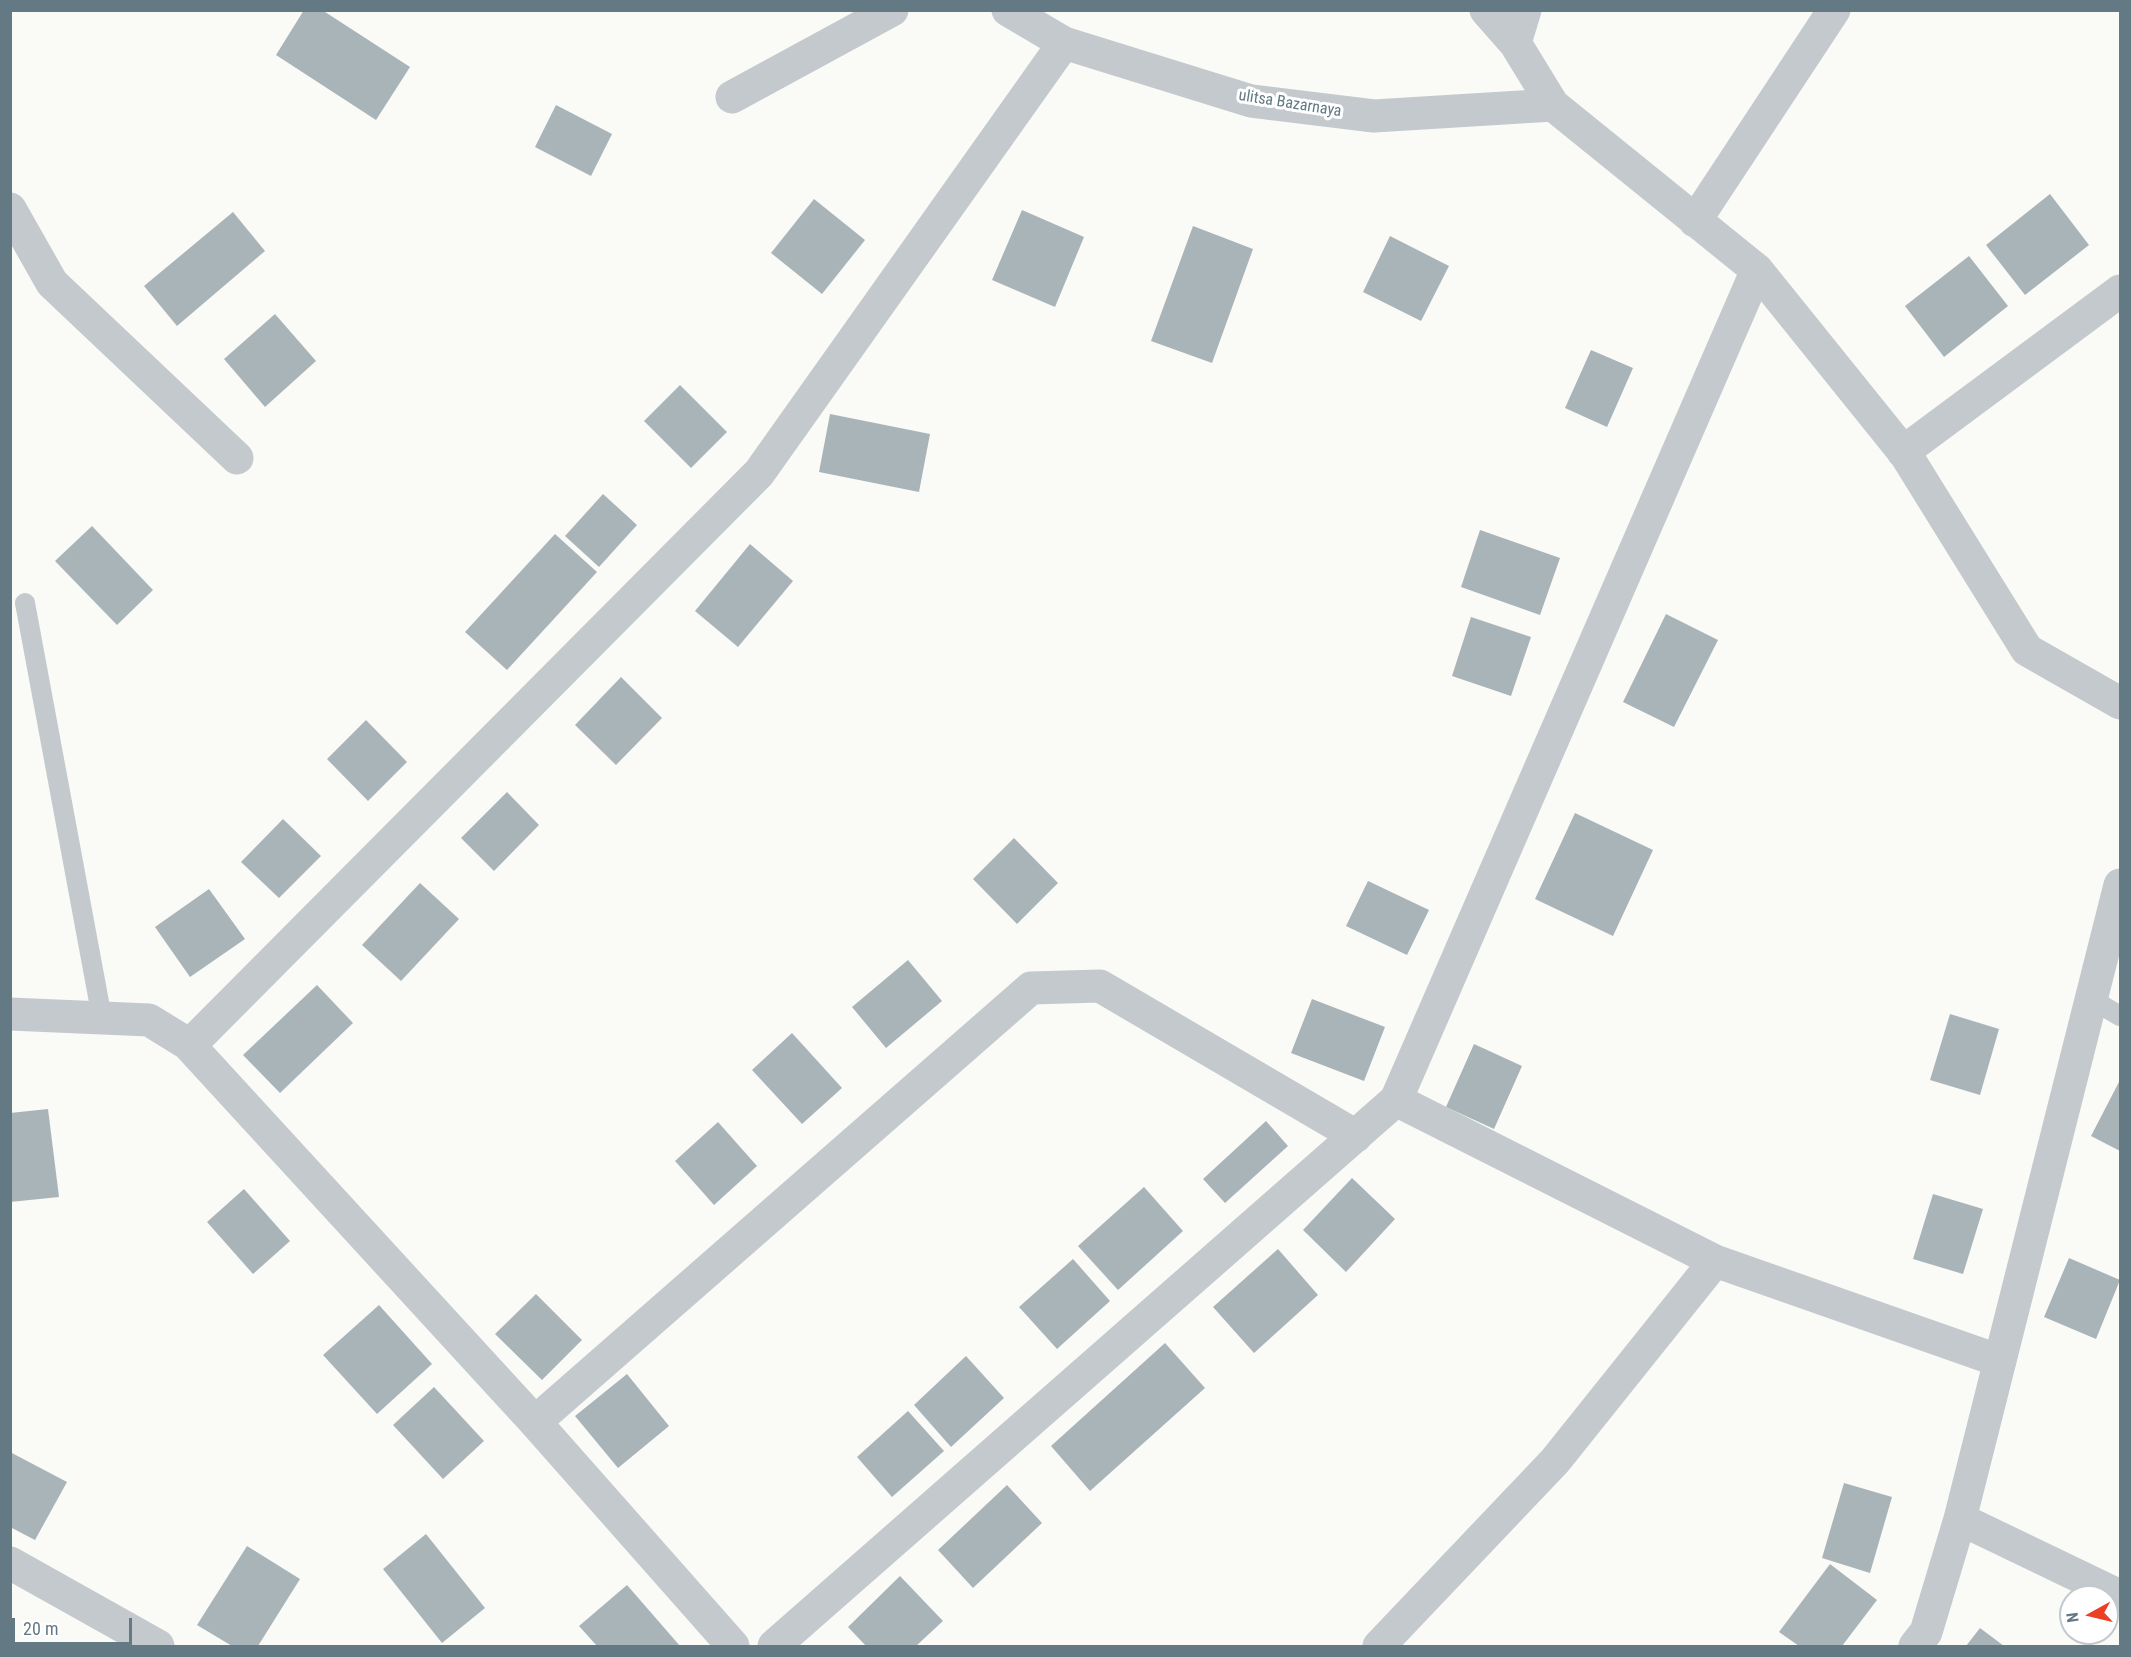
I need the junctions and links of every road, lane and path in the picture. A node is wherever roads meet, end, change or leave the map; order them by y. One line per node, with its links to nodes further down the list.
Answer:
1 (892, 10): 8 (street)
2 (1008, 10): 6 (street, ulitsa Bazarnaya)
3 (1486, 10): 7 (street)
4 (1525, 10): 7 (street)
5 (1834, 10): 11 (street)
6 (1064, 43): 9 (street, ulitsa Bazarnaya); 23 (street)
7 (1515, 43): 9 (street)
8 (732, 97)
9 (1553, 105): 11 (street)
10 (10, 209): 15 (street)
11 (1695, 221): 12 (street)
12 (1757, 270): 14 (street); 24 (street)
13 (2121, 291): 14 (street)
14 (1903, 452): 17 (street)
15 (237, 458)
16 (25, 603): 22 (lane)
17 (2121, 703)
18 (2121, 885): 19 (street)
19 (2091, 999): 21 (lane); 27 (street)
20 (10, 1014): 22 (street)
21 (2121, 1016)
22 (102, 1018): 23 (street)
23 (190, 1045): 28 (street)
24 (1396, 1100): 25 (street); 26 (street)
25 (1356, 1136): 28 (street); 34 (street)
26 (1715, 1262): 27 (street); 35 (street)
27 (2000, 1361): 29 (street)
28 (535, 1422): 33 (street)
29 (1960, 1519): 31 (street); 36 (street)
30 (10, 1563): 32 (street)
31 (2121, 1596)
32 (158, 1647)
33 (733, 1647)
34 (774, 1647)
35 (1379, 1647)
36 (1915, 1647)

